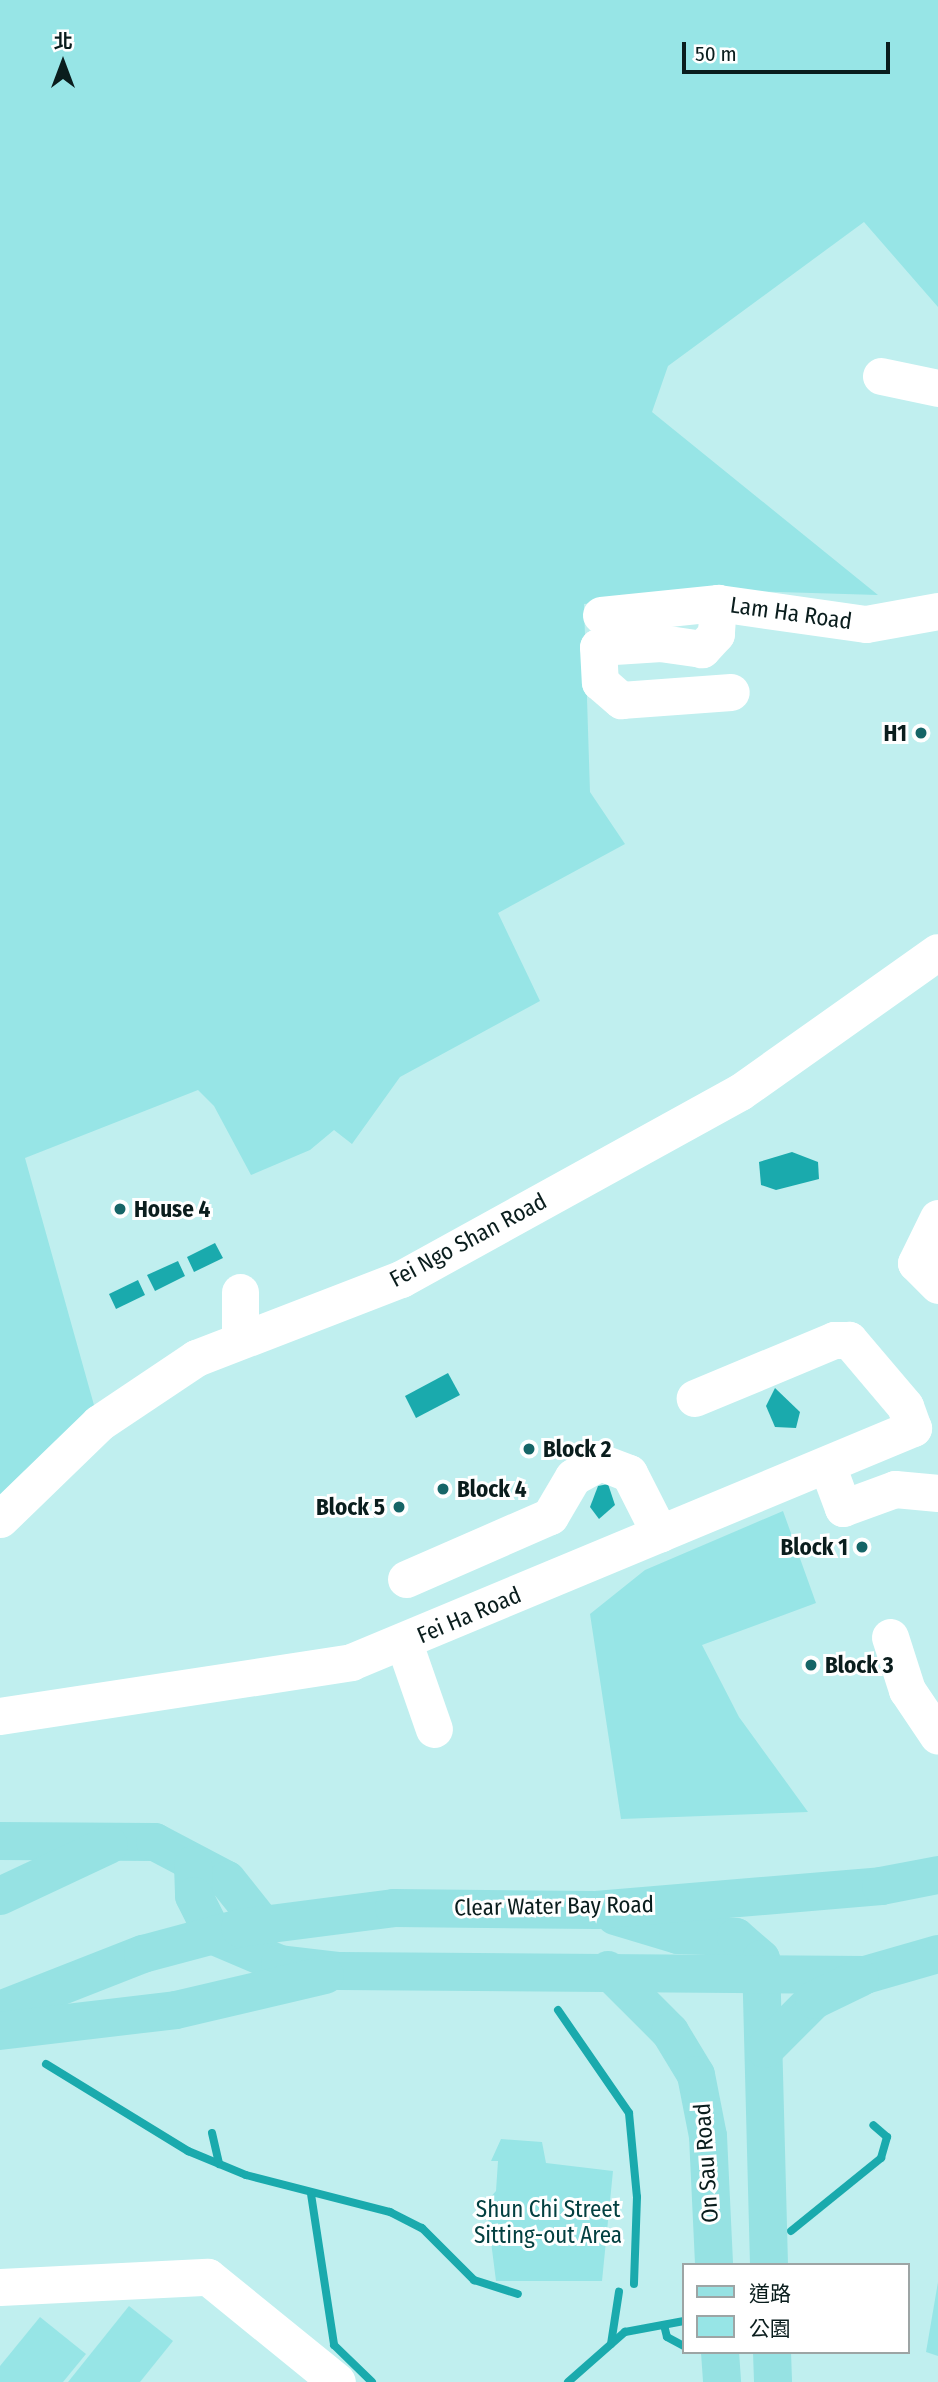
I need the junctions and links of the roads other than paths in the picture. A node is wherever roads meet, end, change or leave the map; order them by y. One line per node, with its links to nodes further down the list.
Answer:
1 (881, 376): 2 (street)
2 (938, 388)
3 (718, 603): 4 (street, Lam Ha Road); 5 (street, Lam Ha Road); 6 (street)
4 (937, 614)
5 (601, 615)
6 (731, 692)
7 (938, 952): 11 (street, Fei Ngo Shan Road)
8 (938, 1218): 9 (street)
9 (938, 1285)
10 (240, 1293): 11 (street)
11 (240, 1338): 15 (street, Fei Ngo Shan Road)
12 (695, 1398): 13 (street, Fei Ha Road)
13 (827, 1465): 14 (street); 16 (street, Fei Ha Road)
14 (938, 1493)
15 (0, 1519)
16 (660, 1534): 17 (street); 19 (street, Fei Ha Road)
17 (406, 1579)
18 (890, 1636): 22 (street)
19 (404, 1643): 20 (street, Fei Ha Road); 21 (street)
20 (0, 1716)
21 (434, 1729)
22 (938, 1736)
23 (128, 1839): 24 (main road); 25 (main road); 27 (main road)
24 (0, 1841)
25 (193, 1865): 29 (main road); 30 (main road)
26 (938, 1875): 28 (main road, Clear Water Bay Road)
27 (0, 1896)
28 (596, 1910): 29 (main road, Clear Water Bay Road); 34 (main road)
29 (263, 1925): 30 (main road, Clear Water Bay Road)
30 (214, 1936): 33 (main road); 36 (main road, Clear Water Bay Road)
31 (938, 1954): 35 (main road)
32 (608, 1969): 33 (main road); 34 (main road); 39 (main road, On Sau Road)
33 (340, 1971): 37 (main road)
34 (763, 1974): 35 (main road); 38 (main road)
35 (865, 1975): 38 (main road)
36 (0, 2010)
37 (0, 2031)
38 (765, 2049): 40 (main road)
39 (714, 2263)
40 (769, 2263)
41 (0, 2287): 44 (street)
42 (720, 2354): 45 (main road)
43 (772, 2354): 46 (main road)
44 (337, 2382)
45 (722, 2382)
46 (773, 2382)

